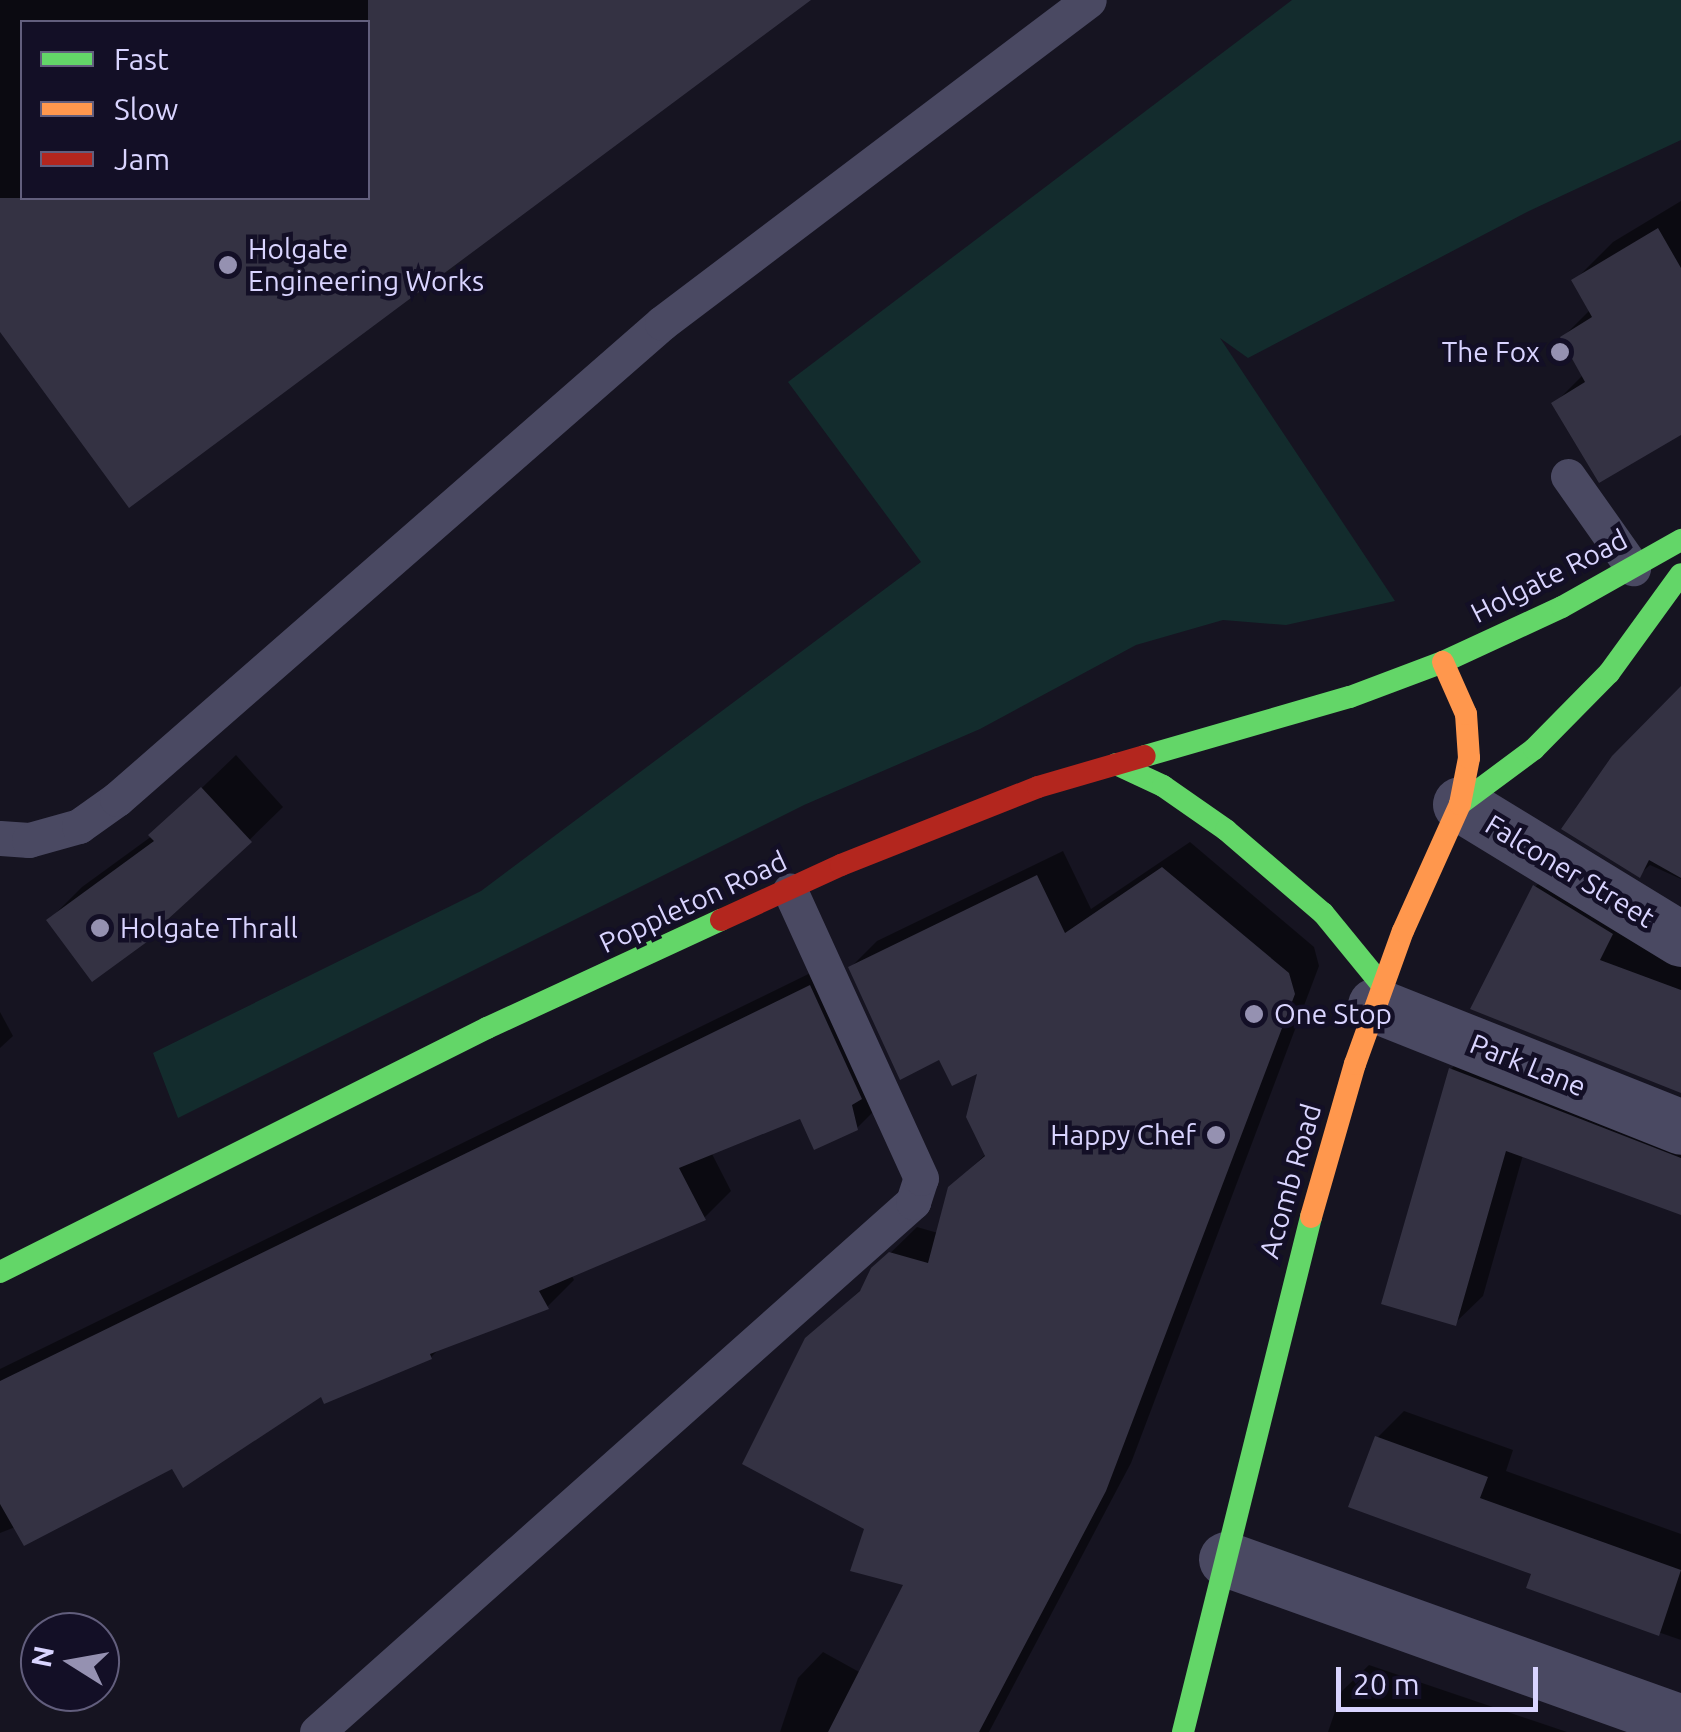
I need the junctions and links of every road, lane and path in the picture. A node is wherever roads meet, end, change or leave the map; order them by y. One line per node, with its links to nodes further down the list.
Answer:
1 (1089, 0): 9 (lane)
2 (1568, 476): 4 (lane)
3 (1681, 540): 4 (main road, Holgate Road)
4 (1633, 568): 6 (main road, Holgate Road)
5 (1681, 574): 8 (main road)
6 (1443, 662): 7 (main road, Poppleton Road); 8 (main road, Acomb Road)
7 (1116, 764): 10 (main road, Poppleton Road); 12 (main road)
8 (1460, 804): 11 (street, Falconer Street); 12 (main road, Acomb Road)
9 (0, 838)
10 (790, 890): 14 (main road, Poppleton Road); 17 (lane)
11 (1681, 939)
12 (1378, 995): 13 (street, Park Lane); 15 (main road, Acomb Road)
13 (1681, 1127)
14 (0, 1272)
15 (1226, 1558): 16 (street); 18 (main road, Acomb Road)
16 (1677, 1720)
17 (317, 1732)
18 (1183, 1732)

